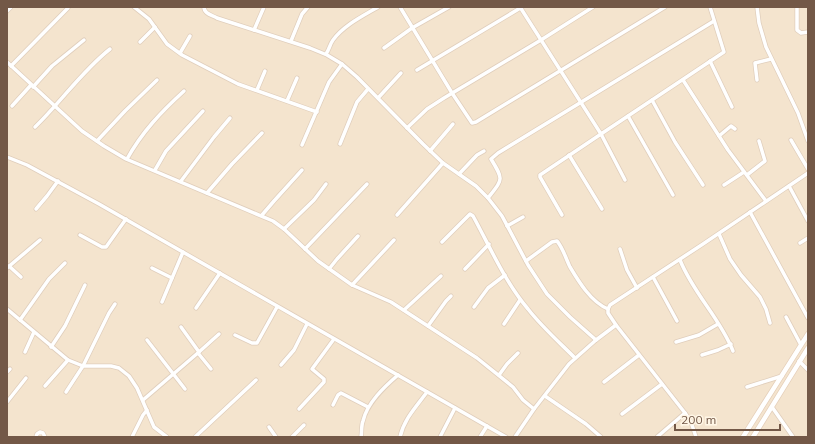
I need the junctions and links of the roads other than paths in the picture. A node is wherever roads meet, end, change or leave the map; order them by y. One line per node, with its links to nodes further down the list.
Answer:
1 (134, 7): 16 (street)
2 (204, 7): 18 (street)
3 (264, 7): 18 (street)
4 (308, 7): 23 (street)
5 (378, 7): 28 (street)
6 (400, 7): 17 (street)
7 (449, 7): 17 (street)
8 (521, 7): 22 (street); 30 (street)
9 (593, 7): 22 (street)
10 (665, 7): 37 (street)
11 (710, 7): 15 (street)
12 (757, 7): 29 (street)
13 (797, 7): 19 (street)
14 (68, 8): 34 (street)
15 (714, 21): 32 (street); 51 (street)
16 (155, 27): 24 (street); 27 (street)
17 (412, 28): 25 (street); 30 (street)
18 (254, 30): 23 (street)
19 (808, 32)
20 (190, 36): 27 (street)
21 (84, 40): 43 (street)
22 (541, 40): 37 (street); 47 (street)
23 (291, 41): 28 (street)
24 (140, 42)
25 (384, 48)
26 (110, 49): 53 (street)
27 (180, 53): 45 (street)
28 (326, 54): 33 (street)
29 (771, 59): 42 (street); 68 (street)
30 (433, 61): 35 (street); 47 (street)
31 (7, 62): 34 (street)
32 (710, 62): 41 (street); 54 (street)
33 (342, 64): 44 (street); 56 (street)
34 (11, 66): 43 (street)
35 (417, 70)
36 (265, 71): 45 (street)
37 (560, 71): 47 (street); 51 (street)
38 (401, 73): 48 (street)
39 (297, 78): 50 (street)
40 (157, 80): 69 (street)
41 (683, 80): 49 (street); 65 (street)
42 (757, 80)
43 (32, 86): 52 (street); 53 (street)
44 (368, 89): 48 (street); 70 (street)
45 (257, 90): 50 (street)
46 (184, 91): 76 (street)
47 (452, 93): 61 (street)
48 (378, 98): 61 (street)
49 (652, 100): 57 (street); 89 (street)
50 (287, 101): 56 (street)
51 (580, 102): 64 (street); 94 (street)
52 (12, 106)
53 (55, 107): 60 (street); 69 (street)
54 (732, 107)
55 (203, 111): 79 (street)
56 (317, 112): 71 (street)
57 (628, 116): 64 (street); 93 (street)
58 (230, 118): 86 (street)
59 (453, 124): 73 (street)
60 (35, 127)
61 (407, 128): 73 (street)
62 (735, 129): 65 (street)
63 (262, 133): 92 (street)
64 (601, 134): 74 (street); 84 (street)
65 (719, 136): 83 (street)
66 (791, 140): 78 (street)
67 (759, 141): 83 (street)
68 (808, 141)
69 (98, 142): 76 (street)
70 (340, 144)
71 (302, 145)
72 (484, 150): 82 (street)
73 (430, 151): 77 (street)
74 (569, 155): 96 (street); 101 (street)
75 (7, 157): 85 (street)
76 (127, 159): 79 (street)
77 (443, 163): 82 (street); 100 (street)
78 (808, 169)
79 (155, 170): 86 (street)
80 (302, 170): 99 (street)
81 (808, 173): 91 (street)
82 (459, 174): 94 (street)
83 (746, 174): 90 (street); 95 (street)
84 (625, 180)
85 (58, 181): 97 (street); 103 (street)
86 (181, 181): 92 (street)
87 (326, 184): 106 (street)
88 (367, 184): 117 (street)
89 (703, 185)
90 (724, 185)
91 (789, 186): 95 (street); 104 (street)
92 (207, 193): 99 (street)
93 (673, 195)
94 (488, 198): 105 (street)
95 (766, 201): 98 (street)
96 (602, 208)
97 (36, 209)
98 (750, 212): 107 (street); 146 (street)
99 (262, 215): 106 (street)
100 (397, 215)
101 (562, 215)
102 (523, 217): 105 (street)
103 (126, 219): 108 (street); 118 (street)
104 (808, 221)
105 (507, 226): 120 (street)
106 (284, 229): 117 (street)
107 (719, 234): 119 (street); 149 (street)
108 (80, 235)
109 (358, 236): 124 (street)
110 (808, 238): 114 (street)
111 (40, 240): 122 (street)
112 (394, 240): 133 (street)
113 (442, 242): 115 (street)
114 (800, 243)
115 (489, 244): 125 (street); 127 (street)
116 (620, 248): 134 (street)
117 (305, 249): 124 (street)
118 (183, 252): 126 (street); 131 (street)
119 (680, 260): 130 (street); 152 (street)
120 (526, 262): 142 (street); 162 (street)
121 (65, 263): 147 (street)
122 (8, 267): 129 (street)
123 (152, 268): 131 (street)
124 (329, 269): 133 (street)
125 (465, 269)
126 (220, 273): 139 (street); 141 (street)
127 (505, 275): 136 (street); 140 (street)
128 (441, 276): 144 (street)
129 (21, 277)
130 (653, 277): 134 (street); 148 (street)
131 (172, 278): 137 (street)
132 (85, 285): 166 (street)
133 (352, 285): 144 (street)
134 (637, 288): 142 (street)
135 (451, 296): 154 (street)
136 (520, 300): 151 (street); 174 (street)
137 (162, 302)
138 (115, 304): 178 (street)
139 (277, 307): 150 (street); 159 (street)
140 (474, 307)
141 (196, 308)
142 (608, 308): 153 (street)
143 (7, 309): 147 (street)
144 (404, 310): 154 (street)
145 (786, 317): 165 (street)
146 (808, 318)
147 (20, 320): 156 (street)
148 (677, 321)
149 (770, 323)
150 (307, 324): 160 (street); 177 (street)
151 (504, 324)
152 (718, 324): 163 (street); 164 (street)
153 (616, 325): 162 (street); 172 (street)
154 (428, 326): 183 (street)
155 (181, 327): 170 (street)
156 (34, 332): 166 (street); 169 (street)
157 (219, 334): 170 (street)
158 (808, 334): 165 (main road)
159 (235, 335)
160 (334, 339): 182 (street); 201 (street)
161 (147, 340): 181 (street)
162 (596, 340): 174 (street)
163 (676, 342)
164 (731, 344): 168 (street); 173 (street)
165 (801, 345): 184 (main road)
166 (51, 347): 175 (street)
167 (808, 348): 176 (main road)
168 (733, 351)
169 (25, 352)
170 (198, 352): 179 (street); 181 (street)
171 (518, 353): 183 (street)
172 (639, 355): 187 (street); 188 (street)
173 (702, 355)
174 (575, 358): 194 (street)
175 (68, 360): 178 (street); 189 (street)
176 (799, 361): 180 (street); 199 (main road)
177 (281, 365)
178 (83, 366): 192 (street); 195 (street)
179 (211, 369)
180 (808, 370)
181 (172, 374): 191 (street); 195 (street)
182 (398, 375): 193 (street); 198 (street)
183 (499, 375): 202 (street)
184 (782, 375): 190 (street); 226 (main road)
185 (26, 378): 196 (street)
186 (256, 380): 214 (street)
187 (604, 382)
188 (662, 384): 204 (street); 205 (street)
189 (44, 386)
190 (747, 387)
191 (185, 389)
192 (66, 392)
193 (427, 392): 200 (street); 218 (street)
194 (545, 396): 202 (street); 223 (street)
195 (143, 400): 203 (street)
196 (7, 402)
197 (333, 405): 198 (street)
198 (368, 407): 217 (street)
199 (772, 407): 227 (main road); 228 (street)
200 (455, 408): 207 (street); 219 (street)
201 (299, 409)
202 (534, 409): 222 (street)
203 (147, 410): 212 (street); 213 (street)
204 (685, 413): 209 (street); 224 (street)
205 (622, 414)
206 (304, 425): 216 (street)
207 (488, 426): 220 (street); 221 (street)
208 (269, 427): 215 (street)
209 (695, 435): 225 (street)
210 (36, 437): 211 (street)
211 (46, 437)
212 (132, 437)
213 (167, 437)
214 (195, 437)
215 (276, 437)
216 (292, 437)
217 (361, 437)
218 (400, 437)
219 (440, 437)
220 (480, 437)
221 (505, 437)
222 (515, 437)
223 (601, 437)
224 (657, 437)
225 (691, 437)
226 (743, 437)
227 (753, 437)
228 (793, 437)

